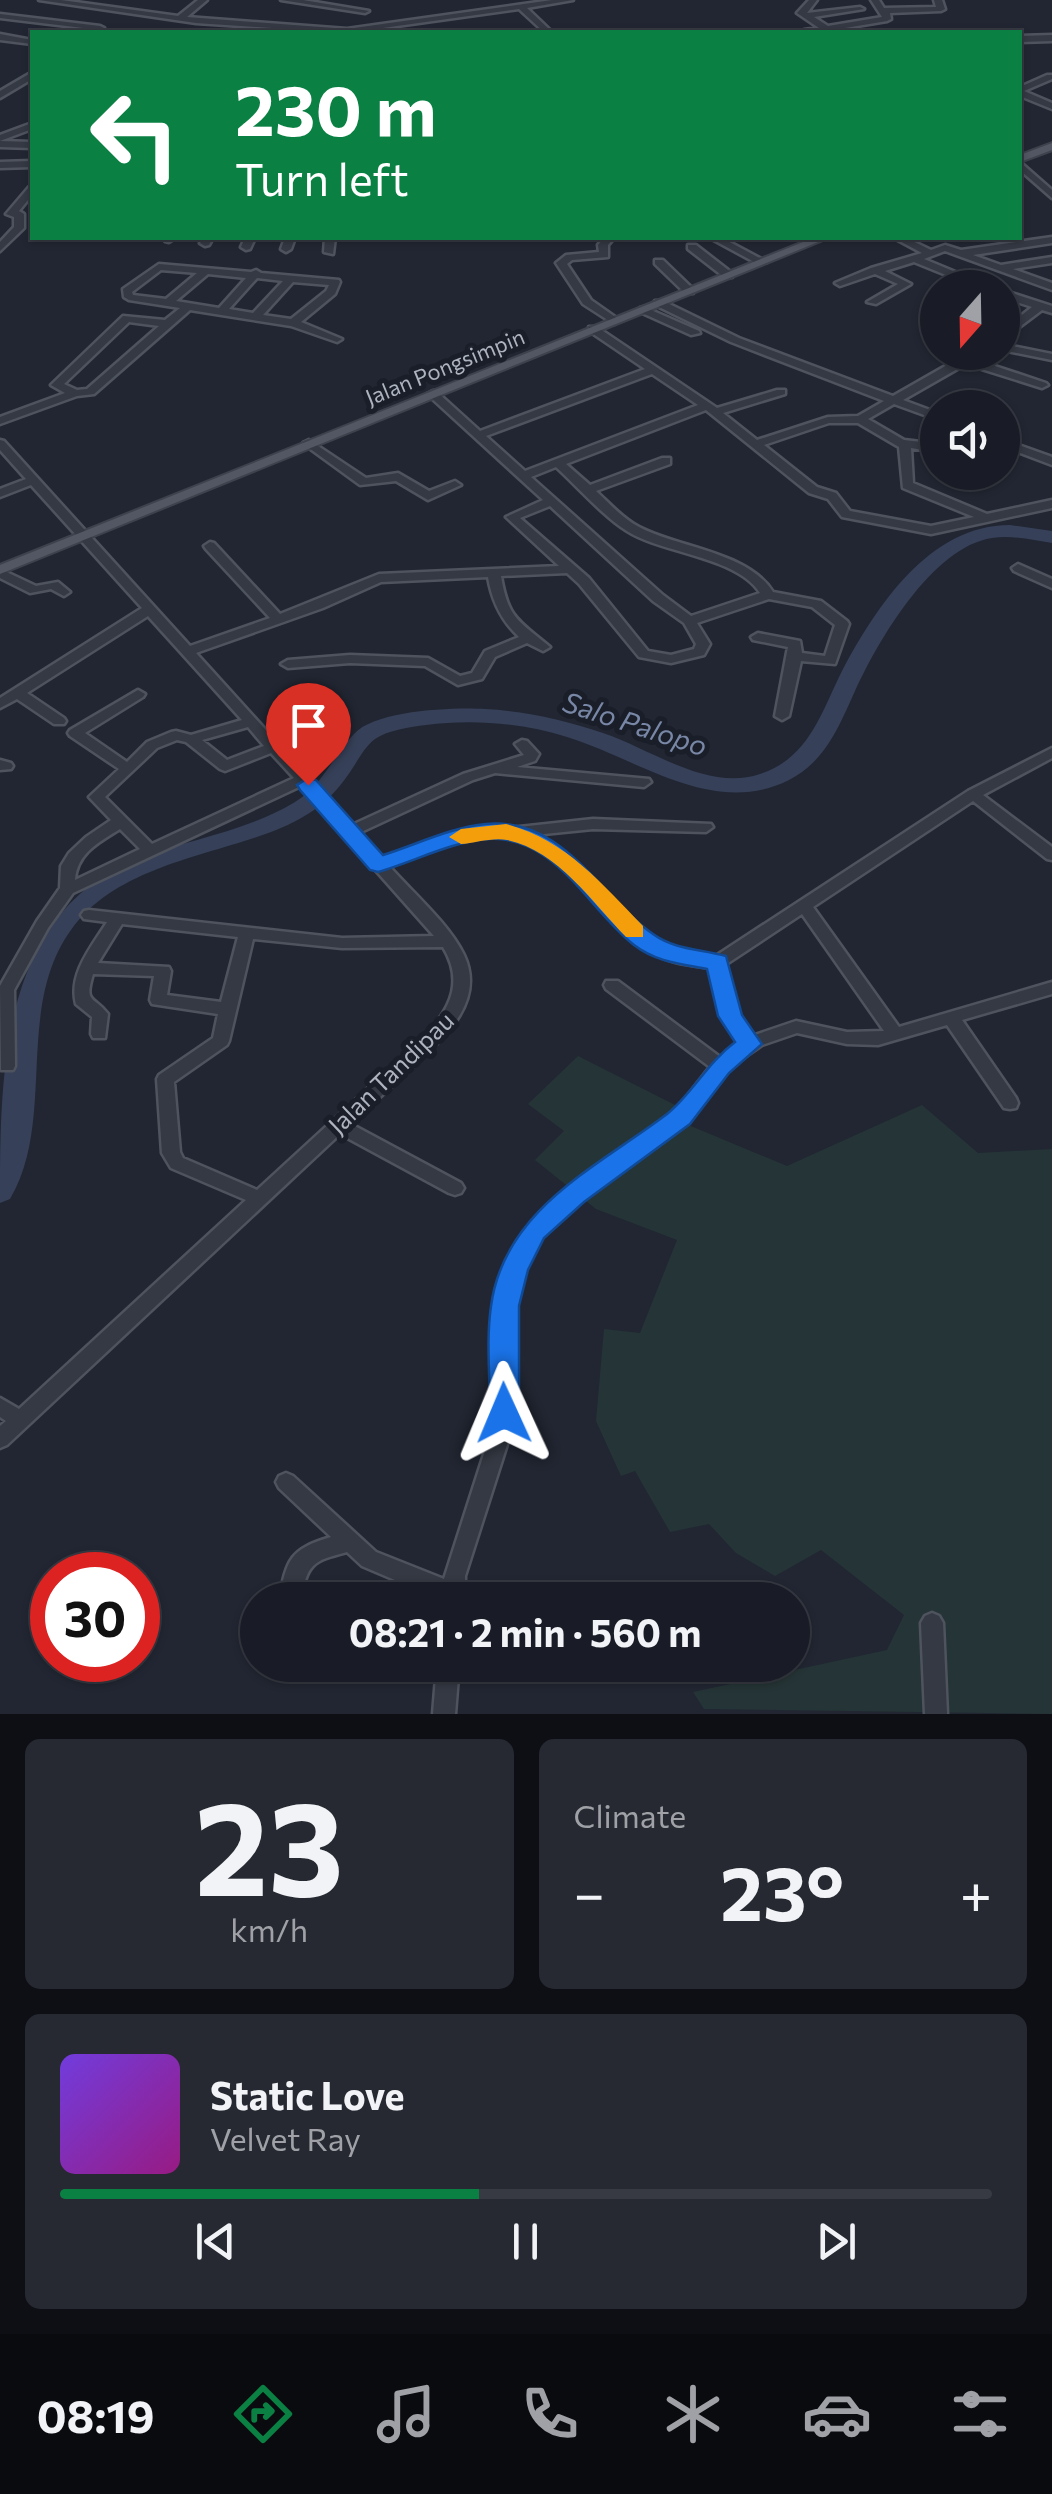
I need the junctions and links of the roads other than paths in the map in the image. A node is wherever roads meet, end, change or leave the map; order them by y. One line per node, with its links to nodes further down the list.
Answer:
1 (42, 0): 14 (street)
2 (112, 0): 14 (street)
3 (203, 0): 23 (street)
4 (285, 0): 16 (street)
5 (371, 0): 16 (street)
6 (446, 0): 22 (street)
7 (475, 0): 19 (street)
8 (569, 0): 13 (street)
9 (813, 0): 21 (street)
10 (875, 0): 17 (street)
11 (938, 0): 17 (street)
12 (507, 5): 13 (street); 19 (street)
13 (522, 8): 29 (street)
14 (96, 9): 18 (street)
15 (860, 9): 21 (street)
16 (365, 11): 26 (street)
17 (886, 11): 30 (street)
18 (120, 12): 23 (street); 24 (street)
19 (476, 15): 22 (street)
20 (0, 16): 24 (street)
21 (804, 16): 30 (street)
22 (452, 19): 27 (street); 28 (street)
23 (180, 20): 25 (street)
24 (99, 30)
25 (270, 30)
26 (351, 30)
27 (358, 30)
28 (466, 30)
29 (546, 30)
30 (830, 30)
31 (0, 37): 34 (street)
32 (1052, 38): 33 (street)
33 (1022, 39)
34 (30, 42)
35 (0, 78): 37 (street)
36 (1050, 78): 38 (street)
37 (29, 80): 40 (street)
38 (1022, 90)
39 (1022, 92): 41 (street)
40 (0, 95)
41 (1052, 106)
42 (30, 127): 43 (street)
43 (0, 141): 44 (street)
44 (30, 146)
45 (1052, 146): 46 (main road)
46 (1022, 161)
47 (30, 164): 49 (street)
48 (1022, 164): 51 (street)
49 (0, 165)
50 (30, 192): 53 (street)
51 (1052, 195)
52 (0, 206): 53 (street)
53 (15, 214): 54 (street); 56 (street)
54 (30, 215)
55 (0, 223): 56 (street)
56 (18, 228): 64 (street)
57 (328, 240): 65 (street)
58 (607, 240): 92 (street)
59 (719, 240): 71 (street)
60 (817, 240): 71 (main road, Jalan Pongsimpin)
61 (903, 240): 66 (street)
62 (1050, 244): 67 (street)
63 (692, 247): 77 (street)
64 (0, 248)
65 (329, 252)
66 (928, 252): 67 (street); 68 (street)
67 (963, 253): 72 (street)
68 (916, 259): 74 (street); 75 (street)
69 (1052, 260): 72 (street)
70 (660, 262): 81 (street)
71 (762, 262): 77 (main road, Jalan Pongsimpin)
72 (1001, 268): 80 (street)
73 (207, 270): 76 (street); 84 (street); 84 (street)
74 (875, 270): 79 (street); 85 (street)
75 (944, 270)
76 (256, 274): 78 (street); 90 (street)
77 (728, 276): 81 (main road, Jalan Pongsimpin)
78 (292, 277): 91 (street); 93 (street)
79 (840, 284)
80 (1051, 286): 82 (street)
81 (689, 291): 86 (main road, Jalan Pongsimpin)
82 (1020, 292)
83 (1020, 299): 88 (street)
84 (169, 302): 87 (street)
85 (872, 302)
86 (659, 304): 89 (main road, Jalan Pongsimpin); 108 (street)
87 (188, 306): 90 (street); 94 (street)
88 (1046, 308): 95 (street)
89 (644, 310): 92 (main road, Jalan Pongsimpin); 97 (street)
90 (221, 312): 91 (street)
91 (255, 317): 93 (street)
92 (614, 321): 96 (main road, Jalan Pongsimpin)
93 (293, 323): 98 (street)
94 (169, 324): 106 (street); 106 (street)
95 (1020, 325)
96 (593, 328): 101 (street); 107 (main road, Jalan Pongsimpin)
97 (695, 333)
98 (337, 338)
99 (1020, 351): 100 (street)
100 (1052, 357)
101 (654, 370): 109 (street); 113 (street)
102 (949, 370): 108 (street)
103 (995, 370): 104 (street)
104 (1042, 386)
105 (781, 392): 109 (street)
106 (76, 393): 112 (street)
107 (433, 394): 113 (street); 115 (main road, Jalan Pongsimpin)
108 (895, 401): 110 (street); 111 (street)
109 (712, 409): 117 (street); 122 (street)
110 (920, 410)
111 (860, 419): 116 (street); 117 (street)
112 (0, 421)
113 (479, 435): 123 (street)
114 (0, 443): 124 (street, Jalan Tandipau)
115 (309, 443): 125 (street); 131 (main road, Jalan Pongsimpin)
116 (902, 443): 118 (street); 130 (street)
117 (755, 444): 130 (street)
118 (920, 446)
119 (1020, 449): 120 (street)
120 (1052, 461)
121 (666, 462): 126 (street)
122 (558, 463): 123 (street); 126 (street)
123 (522, 476): 128 (street)
124 (34, 480): 127 (street); 131 (street, Jalan Tandipau)
125 (455, 486)
126 (588, 490): 139 (street)
127 (0, 494)
128 (550, 502): 134 (street); 142 (street)
129 (1052, 504): 130 (street)
130 (986, 518)
131 (84, 534): 135 (main road, Jalan Pongsimpin); 140 (street, Jalan Tandipau)
132 (210, 546): 141 (street)
133 (1018, 568): 137 (street)
134 (570, 569): 136 (street); 142 (street)
135 (0, 571): 138 (street)
136 (494, 572): 141 (street); 144 (street)
137 (1052, 584)
138 (64, 592)
139 (768, 595): 142 (street); 147 (street)
140 (151, 608): 146 (street, Jalan Tandipau); 149 (street)
141 (278, 619): 146 (street)
142 (689, 621)
143 (758, 637): 147 (street)
144 (526, 639): 145 (street); 148 (street)
145 (543, 647)
146 (188, 651): 154 (street, Jalan Tandipau)
147 (795, 656): 152 (street)
148 (288, 664)
149 (17, 693): 151 (street); 153 (street)
150 (138, 694): 160 (street)
151 (0, 704)
152 (782, 716)
153 (59, 721)
154 (250, 722): 155 (street); 157 (street, Jalan Tandipau)
155 (191, 738): 157 (street); 160 (street)
156 (522, 744): 161 (street)
157 (272, 748): 164 (street, Jalan Tandipau)
158 (1052, 752): 159 (street)
159 (1032, 761): 162 (street); 165 (street)
160 (128, 769): 166 (street)
161 (496, 769): 163 (street); 168 (street)
162 (1052, 772)
163 (644, 782)
164 (305, 783): 168 (street, Jalan Tandipau); 170 (street)
165 (974, 794): 171 (street); 174 (street)
166 (121, 821): 170 (street); 173 (street)
167 (706, 826): 169 (street)
168 (349, 832): 172 (street, Jalan Tandipau)
169 (513, 832): 172 (street); 179 (street)
170 (149, 848): 173 (street)
171 (1052, 855)
172 (378, 864): 178 (street, Jalan Tandipau)
173 (68, 889): 183 (street)
174 (803, 904): 179 (street); 187 (street)
175 (89, 915): 176 (street)
176 (117, 918): 177 (street); 180 (street)
177 (247, 933): 178 (street); 184 (street)
178 (448, 941): 192 (street, Jalan Tandipau)
179 (717, 962): 188 (street)
180 (89, 968): 184 (street); 186 (street)
181 (612, 985): 190 (street)
182 (1052, 988): 185 (street)
183 (3, 989): 189 (street)
184 (227, 1009): 194 (street)
185 (950, 1016): 187 (street); 191 (street)
186 (99, 1034)
187 (895, 1034): 188 (street)
188 (750, 1044): 190 (street)
189 (7, 1066)
190 (720, 1066): 202 (street)
191 (1010, 1104)
192 (338, 1126): 193 (street); 194 (street, Jalan Tandipau)
193 (455, 1188)
194 (259, 1198): 196 (street, Jalan Tandipau)
195 (0, 1406): 196 (street)
196 (20, 1420): 197 (street, Jalan Tandipau)
197 (0, 1439)
198 (286, 1482): 199 (street)
199 (348, 1542): 200 (street); 201 (street)
200 (291, 1582)
201 (421, 1582)
202 (456, 1582)
203 (932, 1623): 206 (street)
204 (447, 1682): 205 (street)
205 (444, 1714)
206 (936, 1714)

